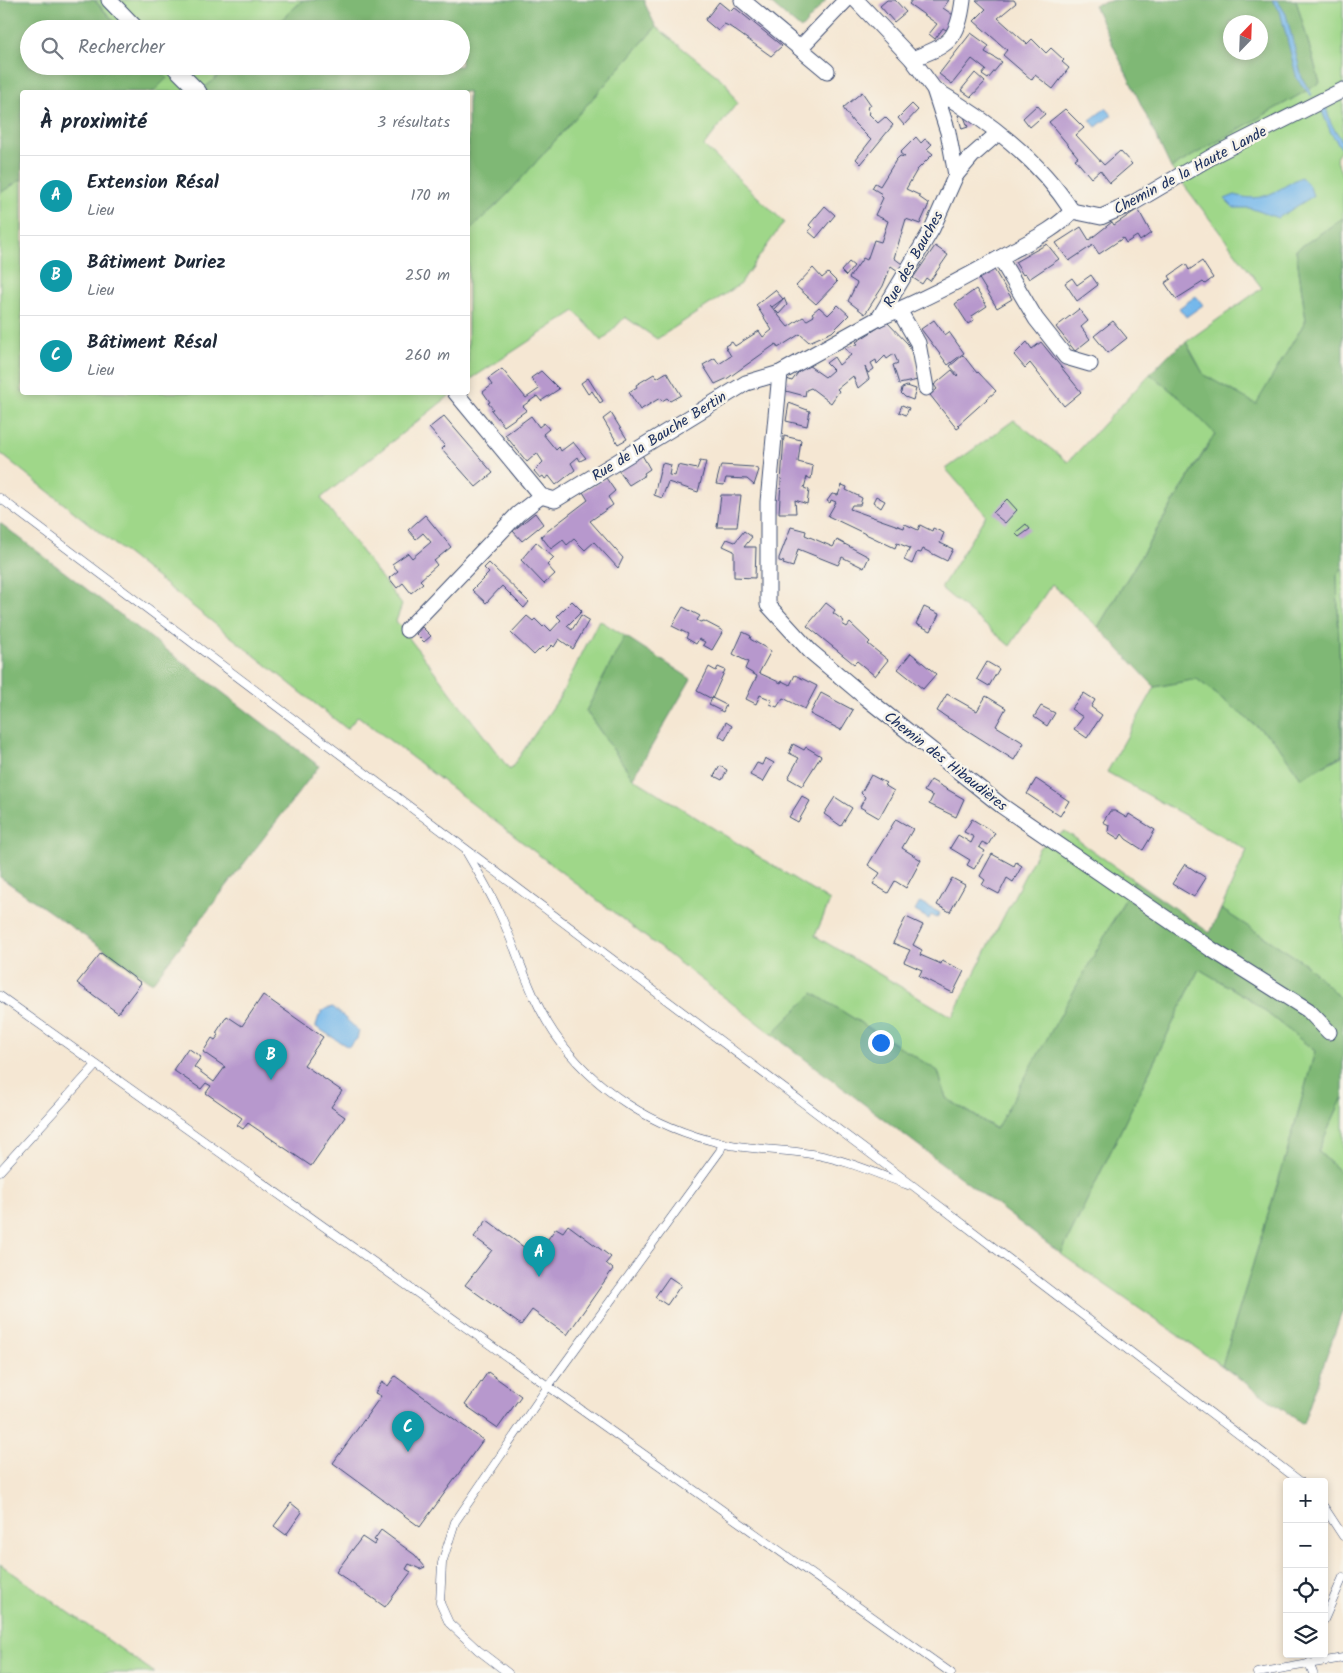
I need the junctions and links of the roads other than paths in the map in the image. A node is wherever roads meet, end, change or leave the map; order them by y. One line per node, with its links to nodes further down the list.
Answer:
1 (108, 0): 6 (street)
2 (742, 0): 7 (street)
3 (846, 0): 7 (street)
4 (856, 0): 8 (street)
5 (963, 0): 8 (street)
6 (127, 20)
7 (800, 48): 9 (street)
8 (912, 59): 11 (street)
9 (827, 72)
10 (182, 75): 12 (street)
11 (934, 89): 14 (street); 15 (street)
12 (198, 90)
13 (1343, 90): 16 (street, Chemin de la Haute Lande)
14 (998, 133): 15 (street, Rue des Bauches); 16 (street)
15 (956, 175): 19 (street, Rue des Bauches)
16 (1072, 211): 17 (street)
17 (1000, 258): 18 (street); 20 (street)
18 (899, 310): 19 (street); 22 (street)
19 (880, 318): 21 (street, Rue des Bauches)
20 (1090, 364)
21 (780, 373): 24 (street, Rue de la Bauche Bertin); 29 (street, Chemin des Hibaudières)
22 (926, 388)
23 (457, 395): 24 (street)
24 (541, 496): 26 (street)
25 (0, 498): 27 (lane)
26 (407, 630)
27 (465, 848): 31 (lane); 33 (lane)
28 (0, 996): 30 (lane)
29 (1329, 1032)
30 (96, 1064): 32 (lane); 34 (lane)
31 (723, 1144): 33 (lane); 34 (lane)
32 (0, 1171)
33 (916, 1188): 35 (lane)
34 (549, 1385): 44 (lane); 45 (lane)
35 (1296, 1478)
36 (1328, 1513): 37 (lane)
37 (1343, 1536)
38 (1343, 1577): 39 (lane)
39 (1327, 1613)
40 (1317, 1658): 43 (lane)
41 (1328, 1658): 42 (lane)
42 (1343, 1658)
43 (1309, 1663): 46 (lane); 47 (lane)
44 (508, 1673)
45 (951, 1673)
46 (1257, 1673)
47 (1313, 1673)

